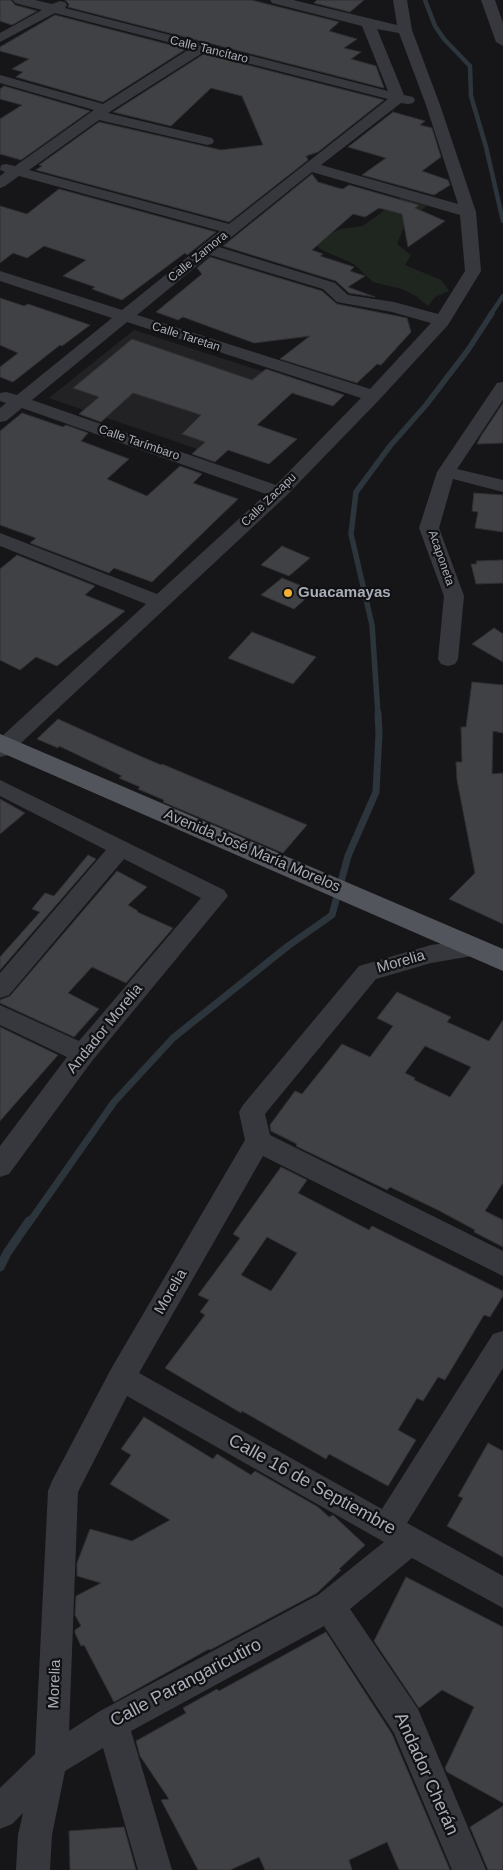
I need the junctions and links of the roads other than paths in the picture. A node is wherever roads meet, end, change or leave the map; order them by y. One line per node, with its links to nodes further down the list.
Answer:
1 (20, 0): 6 (street, Calle Tancítaro)
2 (69, 0): 6 (street)
3 (277, 0): 7 (street)
4 (400, 0): 9 (street, Calle Zacapu)
5 (488, 0): 11 (street)
6 (45, 5): 8 (street); 10 (street); 12 (street, Calle Tancítaro)
7 (368, 23): 9 (street); 14 (street)
8 (0, 27)
9 (405, 30): 15 (street, Calle Zacapu)
10 (0, 38)
11 (503, 42)
12 (200, 48): 14 (street, Calle Tancítaro); 16 (street)
13 (0, 78): 16 (street)
14 (398, 98): 15 (street); 19 (street, Calle Zamora)
15 (433, 105): 22 (street, Calle Zacapu)
16 (101, 112): 17 (street); 20 (street)
17 (207, 141)
18 (0, 166): 20 (street)
19 (310, 166): 22 (street); 23 (street, Calle Zamora)
20 (17, 171): 21 (street); 23 (street)
21 (0, 183)
22 (468, 212): 27 (street, Calle Zacapu)
23 (232, 230): 24 (street, Calle Zamora)
24 (208, 248): 26 (street, Calle Zamora); 27 (street)
25 (0, 276): 26 (street, Calle Taretan)
26 (124, 317): 30 (street, Calle Taretan); 31 (street, Calle Zamora)
27 (442, 321): 30 (street, Calle Zacapu)
28 (503, 387): 33 (street, Acaponeta)
29 (0, 395): 31 (street, Calle Tarímbaro)
30 (373, 396): 35 (street, Calle Zacapu)
31 (19, 402): 32 (street, Calle Zamora); 35 (street, Calle Tarímbaro)
32 (0, 417)
33 (446, 472): 34 (street); 38 (street, Acaponeta)
34 (503, 486)
35 (279, 492): 37 (street, Calle Zacapu)
36 (0, 539): 37 (street)
37 (160, 602): 39 (street, Calle Zacapu)
38 (448, 659)
39 (2, 746): 42 (main road, Avenida José María Morelos)
40 (0, 786): 41 (street)
41 (121, 848): 44 (street); 46 (street, Andador Morelia)
42 (464, 942): 43 (main road, Avenida José María Morelos); 47 (street, Morelia)
43 (503, 960)
44 (0, 989)
45 (4, 1023): 46 (street)
46 (83, 1054): 48 (street, Andador Morelia)
47 (258, 1141): 49 (street); 51 (street, Morelia)
48 (0, 1166)
49 (503, 1264)
50 (503, 1344): 52 (street, Calle Parangaricutiro)
51 (121, 1378): 52 (street, Calle 16 de Septiembre); 56 (street, Morelia)
52 (399, 1534): 53 (street, Calle 16 de Septiembre); 54 (street, Calle Parangaricutiro)
53 (503, 1593)
54 (329, 1606): 55 (street, Calle Parangaricutiro); 60 (street, Andador Cherán)
55 (112, 1723): 56 (street, Calle Parangaricutiro); 59 (street)
56 (51, 1761): 57 (street, Calle Parangaricutiro); 58 (street)
57 (0, 1812)
58 (33, 1870)
59 (155, 1870)
60 (468, 1870)

